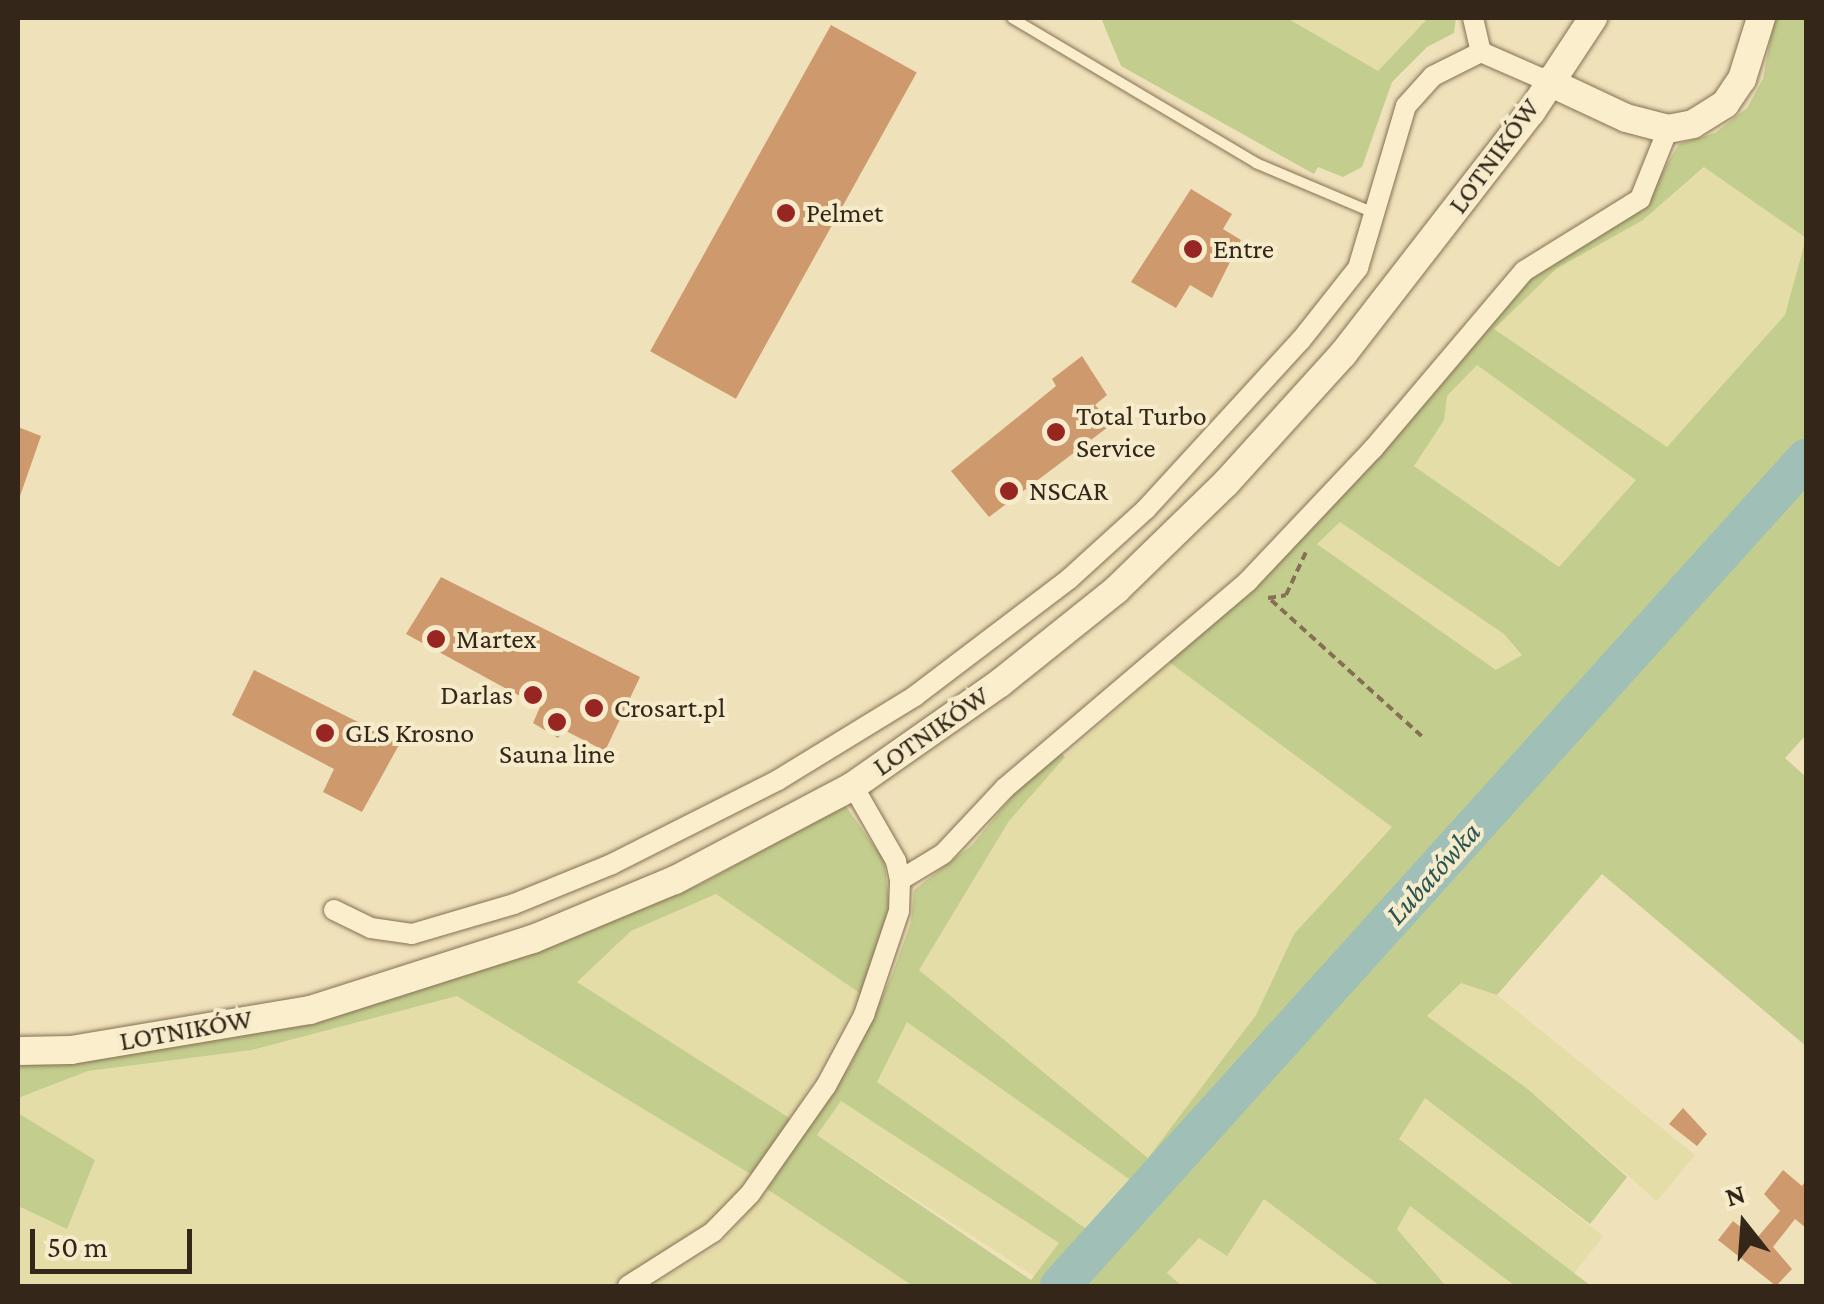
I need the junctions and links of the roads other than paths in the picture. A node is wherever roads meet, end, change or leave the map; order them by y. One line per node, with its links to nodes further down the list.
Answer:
1 (1012, 18): 8 (lane)
2 (1472, 18): 5 (street)
3 (1593, 18): 6 (street, LOTNIKÓW)
4 (1761, 18): 7 (street)
5 (1480, 52): 6 (street); 8 (street)
6 (1547, 81): 7 (street); 9 (street, LOTNIKÓW)
7 (1668, 130): 10 (street)
8 (1374, 212): 11 (street)
9 (853, 786): 10 (street); 12 (street, LOTNIKÓW)
10 (900, 880): 13 (street)
11 (334, 910)
12 (18, 1050)
13 (628, 1286)

